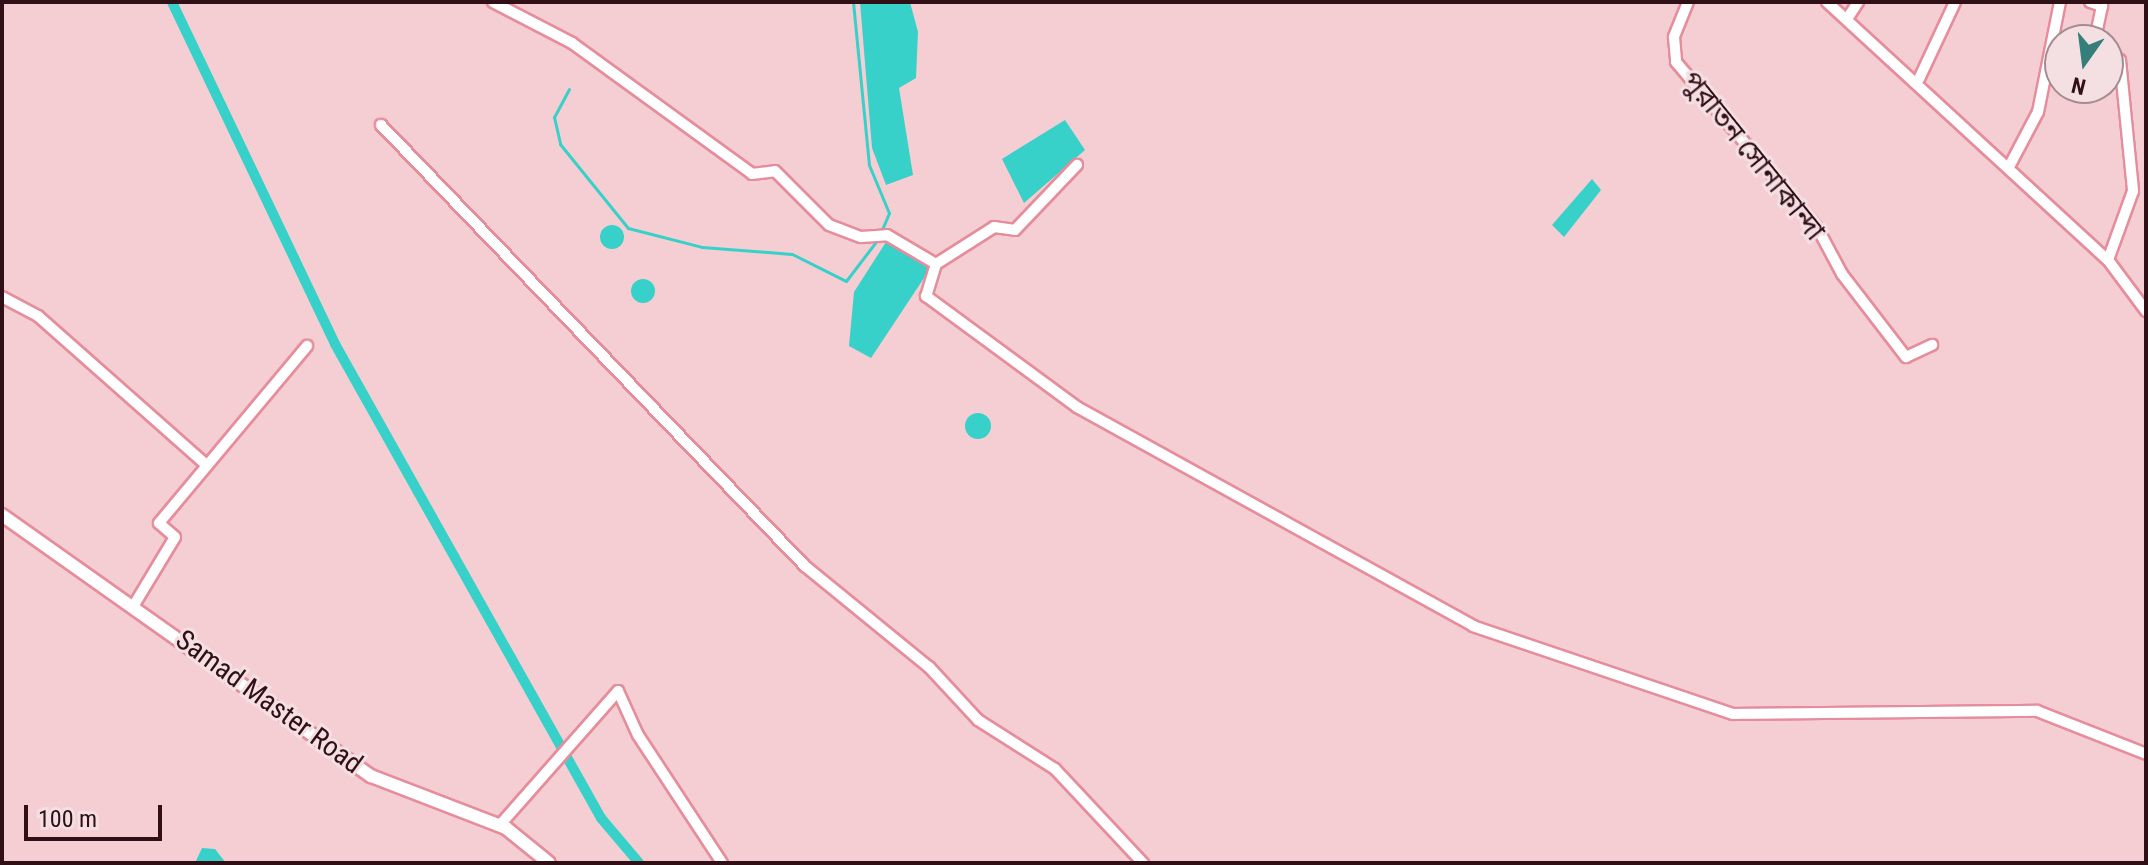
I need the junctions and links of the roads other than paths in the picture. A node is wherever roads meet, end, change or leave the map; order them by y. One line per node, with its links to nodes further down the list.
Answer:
1 (493, 2): 16 (street)
2 (1688, 2): 19 (street, পুরাতন সোনাকান্দা)
3 (1827, 2): 8 (street)
4 (1858, 2): 8 (street)
5 (1955, 2): 10 (street)
6 (2060, 2): 14 (street)
7 (2090, 2): 9 (street)
8 (1849, 16): 10 (street)
9 (2098, 24)
10 (1919, 79): 14 (street)
11 (2124, 100): 15 (street)
12 (381, 125): 28 (street)
13 (1077, 165): 16 (street)
14 (2010, 165): 15 (street)
15 (2108, 260): 18 (street)
16 (936, 264): 24 (street)
17 (2, 297): 21 (street)
18 (2146, 311)
19 (1932, 345)
20 (307, 346): 21 (street)
21 (205, 464): 23 (street)
22 (2, 515): 23 (street, Samad Master Road)
23 (134, 605): 25 (street, Samad Master Road)
24 (2146, 754)
25 (499, 826): 26 (street, Samad Master Road); 27 (street)
26 (549, 863)
27 (722, 863)
28 (1143, 863)

